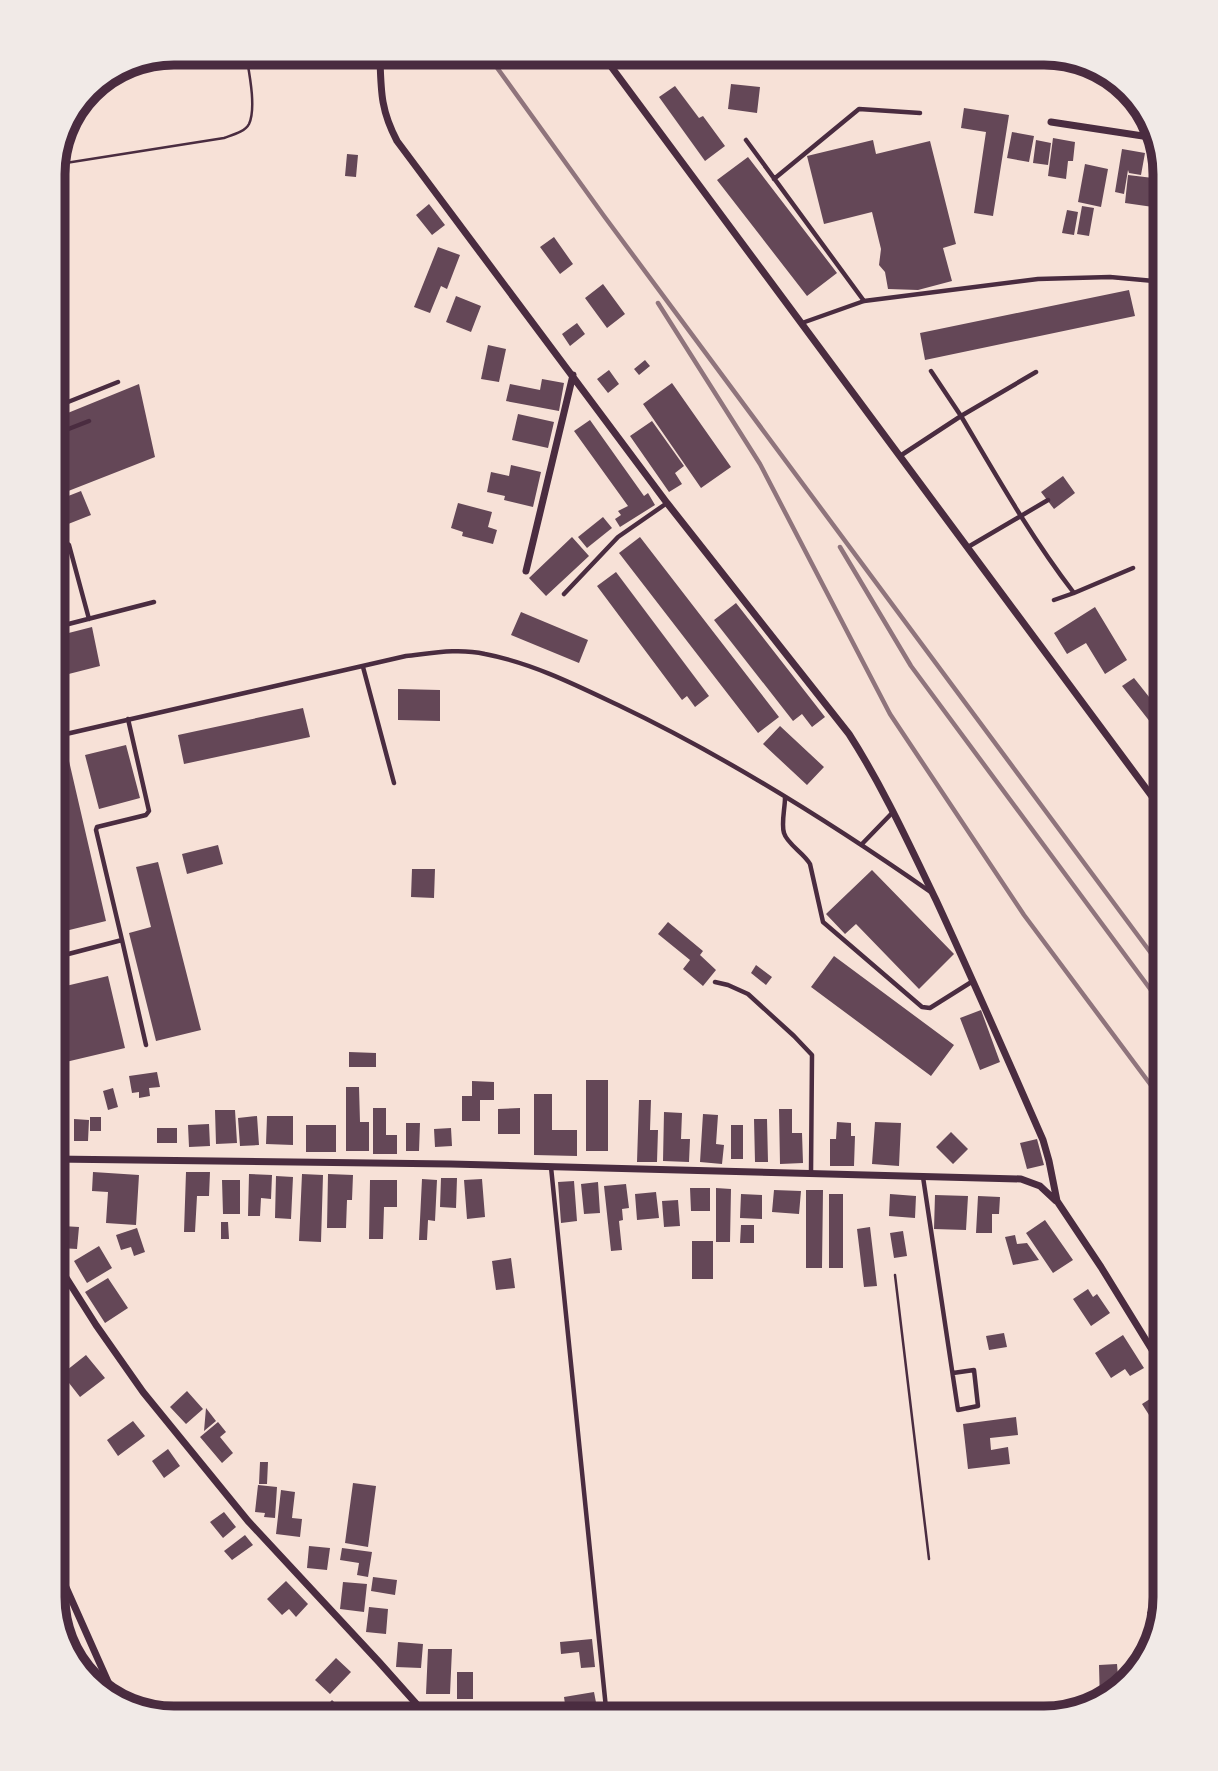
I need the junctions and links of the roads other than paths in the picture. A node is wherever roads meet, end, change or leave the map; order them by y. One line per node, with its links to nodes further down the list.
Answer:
1 (380, 65): 13 (street)
2 (610, 65): 10 (street)
3 (920, 113): 7 (lane)
4 (1051, 122): 5 (street)
5 (1147, 137)
6 (746, 140): 7 (lane)
7 (775, 179): 9 (lane)
8 (1153, 281): 9 (lane)
9 (864, 301): 10 (lane)
10 (801, 324): 19 (street)
11 (932, 371): 16 (lane)
12 (1036, 372): 16 (lane)
13 (573, 375): 21 (street); 26 (street)
14 (118, 382): 15 (lane)
15 (65, 403)
16 (961, 416): 19 (lane); 22 (lane)
17 (89, 421): 18 (lane)
18 (65, 430)
19 (899, 457): 24 (street)
20 (1048, 500): 22 (lane)
21 (667, 503): 28 (lane); 39 (street)
22 (1020, 517): 24 (lane); 27 (lane)
23 (65, 542): 31 (lane)
24 (967, 548): 37 (street)
25 (1133, 568): 27 (lane)
26 (526, 570)
27 (1074, 593): 29 (lane)
28 (564, 594)
29 (1054, 600)
30 (153, 602): 31 (lane)
31 (89, 619): 32 (lane)
32 (65, 625)
33 (363, 667): 34 (lane); 36 (lane); 38 (lane)
34 (128, 719): 35 (lane); 42 (lane)
35 (65, 734)
36 (394, 783)
37 (1153, 797)
38 (785, 798): 40 (lane); 44 (lane)
39 (894, 811): 40 (lane); 41 (street)
40 (862, 844): 41 (lane)
41 (933, 894): 44 (street)
42 (122, 940): 43 (lane); 46 (lane)
43 (65, 955)
44 (973, 980): 51 (street)
45 (715, 982): 49 (lane)
46 (146, 1045)
47 (65, 1159): 48 (street)
48 (551, 1167): 49 (street); 58 (lane)
49 (811, 1174): 50 (street)
50 (923, 1177): 51 (street); 54 (lane)
51 (1057, 1202): 53 (street)
52 (65, 1277): 57 (street)
53 (1153, 1350)
54 (953, 1373): 54 (lane)
55 (65, 1587): 56 (street)
56 (109, 1685)
57 (418, 1706)
58 (606, 1706)

